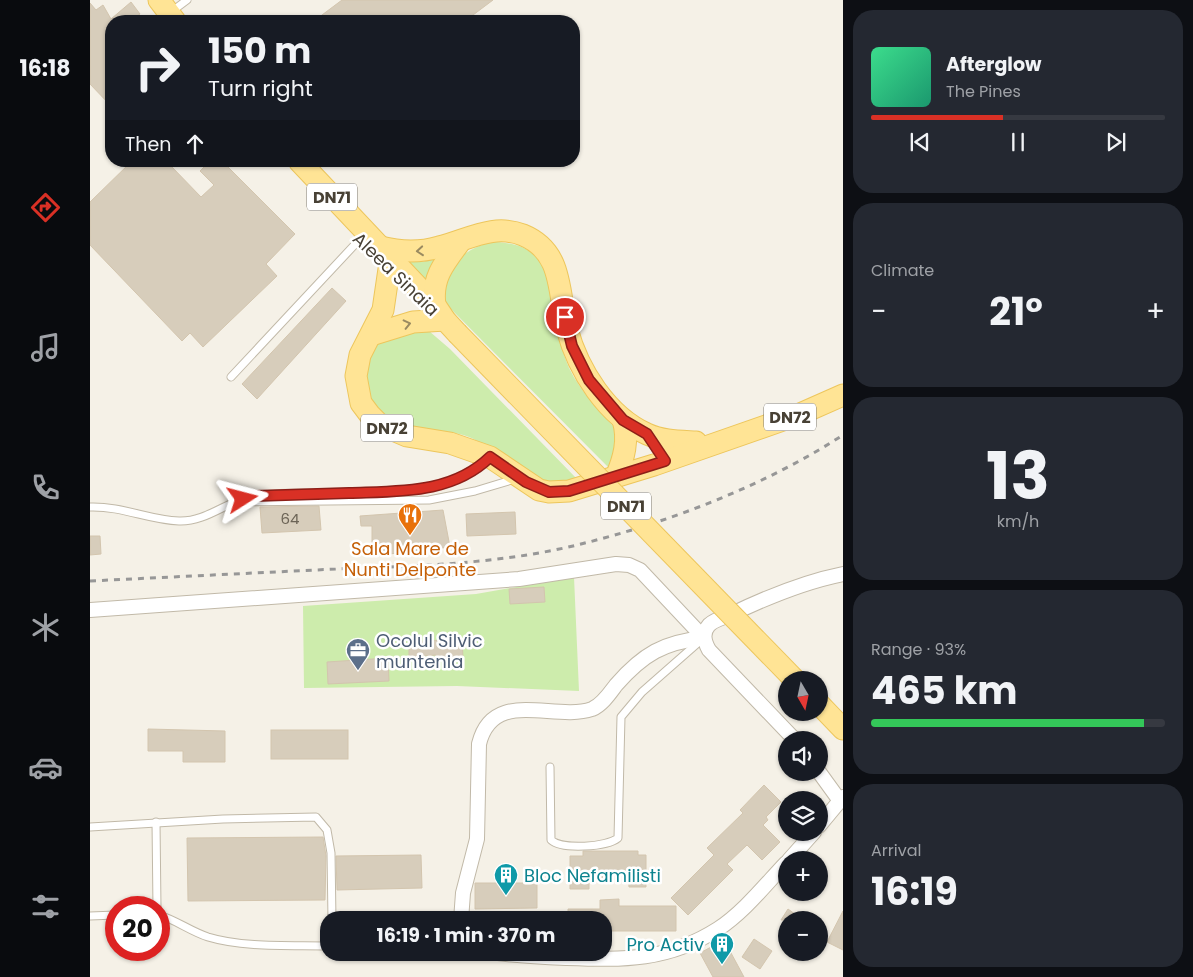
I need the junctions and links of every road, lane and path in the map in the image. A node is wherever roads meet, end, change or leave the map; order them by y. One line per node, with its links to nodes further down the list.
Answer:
1 (148, 0): 3 (main road)
2 (187, 0): 3 (lane)
3 (166, 14)
4 (292, 167): 7 (main road, Aleea Sinaia)
5 (304, 167): 7 (main road, Aleea Sinaia / DN71)
6 (460, 242): 7 (main road, DN72, one-way to 7); 9 (main road); 14 (main road, DN72)
7 (370, 243): 8 (main road, Aleea Sinaia); 9 (main road, Aleea Sinaia); 11 (lane)
8 (389, 269): 9 (main road, Aleea Sinaia); 10 (main road, DN72)
9 (446, 319): 10 (main road, one-way to 9); 26 (main road, DN71, bridge)
10 (371, 335): 17 (main road, DN72)
11 (231, 377)
12 (843, 384): 16 (main road, DN72)
13 (843, 395): 18 (main road, DN72)
14 (624, 425): 15 (main road, DN72); 18 (main road, DN72); 19 (main road)
15 (647, 434): 16 (main road, DN72); 18 (main road, DN72)
16 (696, 442): 18 (main road, DN72)
17 (490, 457): 20 (main road, DN72); 21 (lane)
18 (660, 463): 19 (main road, DN72)
19 (616, 477): 20 (main road, DN72)
20 (520, 478): 21 (lane)
21 (233, 503): 22 (lane)
22 (90, 507)
23 (843, 574): 25 (street)
24 (90, 610): 25 (street)
25 (704, 638): 27 (street); 28 (lane); 39 (street)
26 (786, 671)
27 (786, 731)
28 (550, 767)
29 (826, 781): 30 (street)
30 (841, 799): 31 (street)
31 (828, 815)
32 (156, 822): 33 (lane); 37 (lane); 38 (lane)
33 (90, 827)
34 (806, 841): 35 (street)
35 (796, 851)
36 (778, 871): 44 (street)
37 (157, 896)
38 (332, 911)
39 (462, 911)
40 (105, 915): 41 (lane)
41 (90, 916)
42 (170, 917): 43 (lane)
43 (320, 946)
44 (612, 960)

